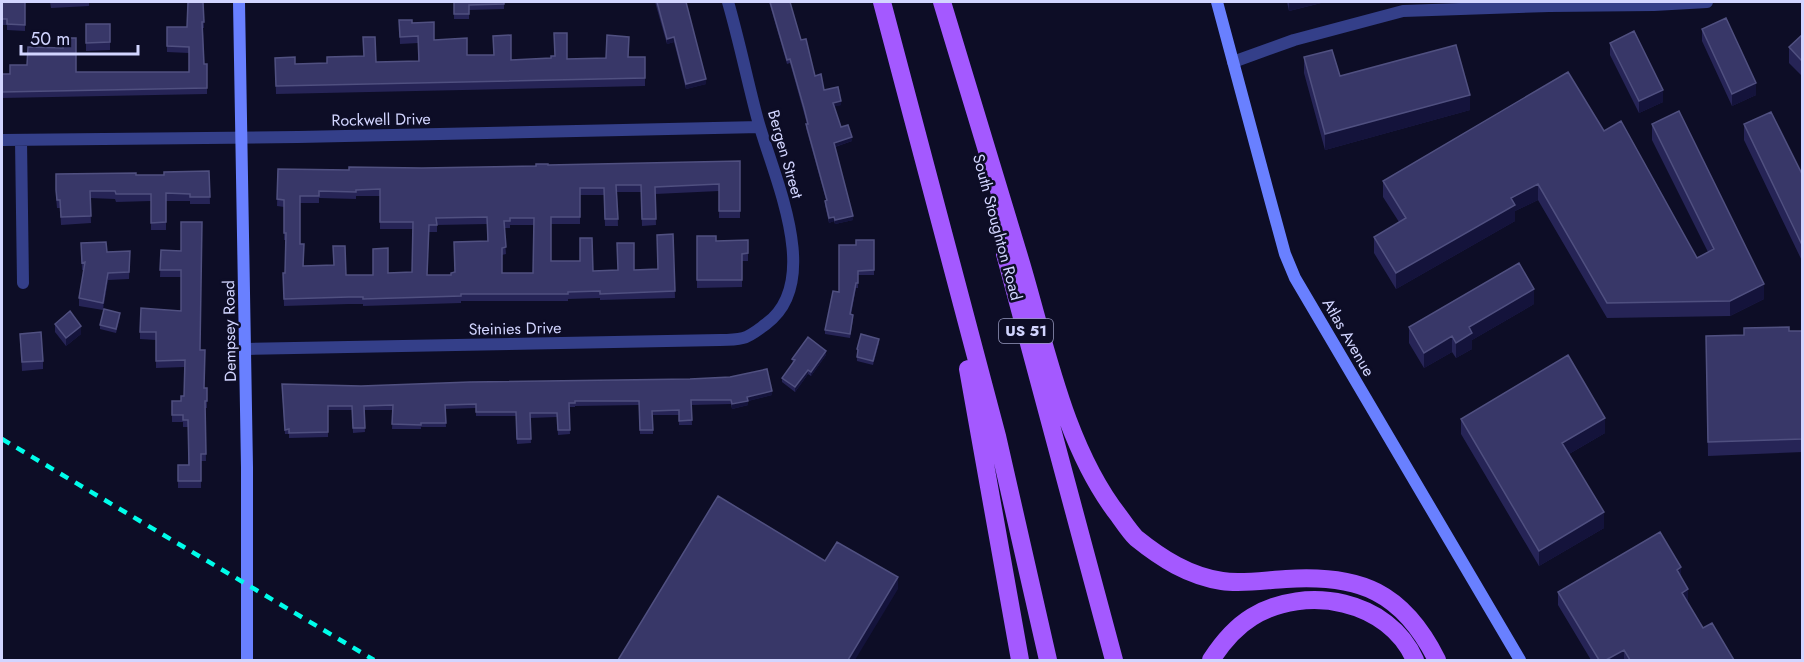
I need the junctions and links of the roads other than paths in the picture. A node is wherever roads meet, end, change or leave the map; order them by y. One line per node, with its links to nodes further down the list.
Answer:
1 (239, 2): 10 (street, Dempsey Road)
2 (728, 2): 9 (street, Bergen Street)
3 (882, 2): 13 (main road)
4 (940, 2): 20 (main road, South Stoughton Road / US 51); 23 (main road)
5 (1217, 2): 8 (street, Atlas Avenue)
6 (1707, 2): 7 (street)
7 (1548, 4): 8 (street)
8 (1233, 62): 24 (street, Atlas Avenue)
9 (760, 127): 10 (street, Rockwell Drive); 15 (street, Bergen Street)
10 (242, 137): 12 (street, Rockwell Drive); 16 (street, Dempsey Road)
11 (2, 140): 12 (street, Rockwell Drive)
12 (21, 140): 14 (street)
13 (945, 240): 18 (main road); 19 (main road)
14 (22, 283)
15 (777, 314): 16 (street, Steinies Drive)
16 (246, 349): 17 (street, Dempsey Road)
17 (247, 660)
18 (1020, 660)
19 (1048, 660)
20 (1114, 660)
21 (1211, 660): 22 (main road)
22 (1415, 660)
23 (1437, 660)
24 (1520, 660)

